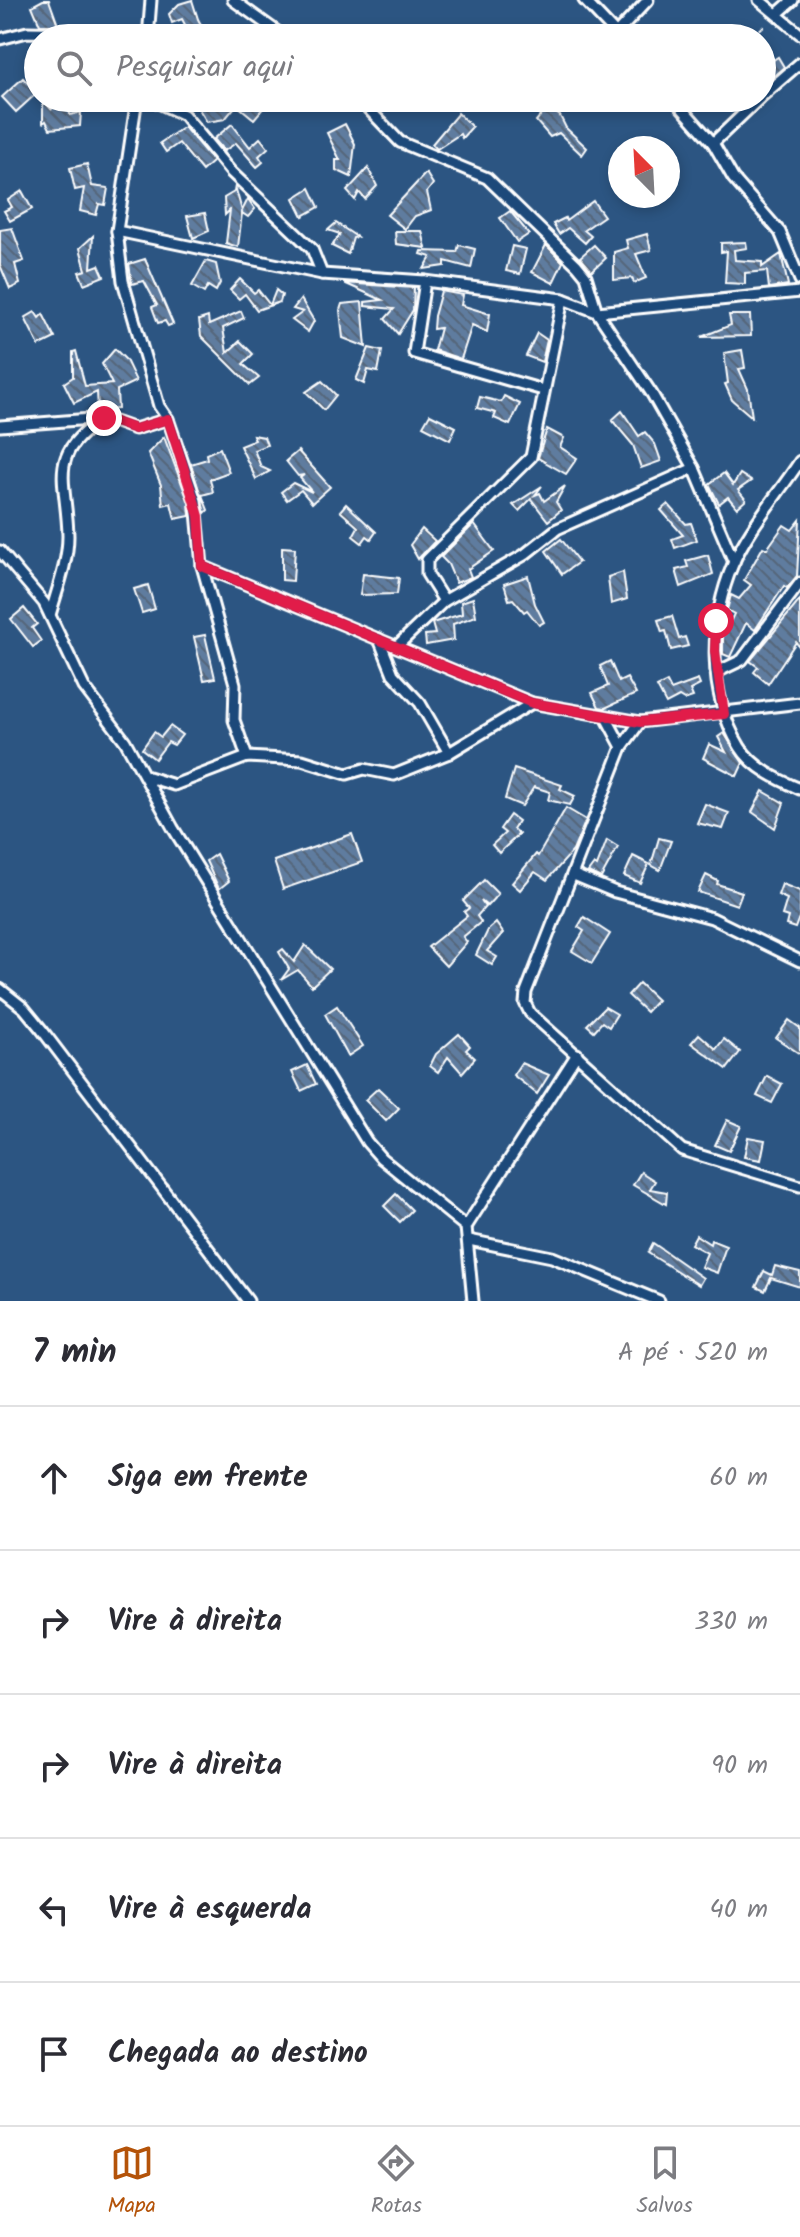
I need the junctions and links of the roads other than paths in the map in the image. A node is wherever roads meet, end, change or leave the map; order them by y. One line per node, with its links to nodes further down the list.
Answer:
1 (151, 0): 8 (street)
2 (233, 0): 9 (street)
3 (584, 0): 10 (street)
4 (648, 0): 11 (street)
5 (759, 0): 7 (street)
6 (793, 0): 7 (street)
7 (777, 14): 13 (street)
8 (149, 24)
9 (266, 24)
10 (607, 24)
11 (628, 24)
12 (24, 33): 14 (street)
13 (800, 34)
14 (0, 39)
15 (800, 63): 16 (street)
16 (776, 84)
17 (134, 112): 23 (street)
18 (178, 112): 24 (street)
19 (371, 112): 29 (street)
20 (685, 112): 22 (street)
21 (745, 112): 22 (street)
22 (713, 143): 25 (street)
23 (117, 231): 24 (street); 32 (street)
24 (322, 274): 26 (street)
25 (800, 280)
26 (425, 281): 28 (street); 30 (street)
27 (800, 292): 29 (street)
28 (563, 299): 29 (street); 30 (street)
29 (597, 312): 35 (street)
30 (543, 390): 40 (street)
31 (104, 418): 32 (street); 33 (street); 41 (street)
32 (168, 419): 38 (street)
33 (0, 426)
34 (800, 461): 37 (street)
35 (694, 468): 37 (street); 40 (street)
36 (0, 551): 41 (street)
37 (734, 562): 44 (street)
38 (202, 566): 42 (street); 52 (street)
39 (800, 583): 44 (street)
40 (444, 601): 43 (street)
41 (50, 615): 53 (street)
42 (379, 639): 43 (street); 51 (street)
43 (397, 646): 45 (street)
44 (717, 672): 47 (street)
45 (532, 703): 48 (street); 51 (street)
46 (800, 703): 47 (street)
47 (724, 714): 49 (street); 54 (street)
48 (607, 719): 49 (street); 50 (street)
49 (640, 722): 50 (street)
50 (622, 747): 55 (street)
51 (449, 753): 52 (street)
52 (247, 757): 53 (street)
53 (145, 776): 60 (street)
54 (800, 789)
55 (574, 875): 56 (street); 58 (street)
56 (800, 961)
57 (0, 989): 62 (street)
58 (577, 1054): 59 (street); 60 (street)
59 (800, 1186)
60 (466, 1227): 61 (street)
61 (469, 1240): 63 (street); 64 (street)
62 (248, 1301)
63 (473, 1301)
64 (659, 1301)

